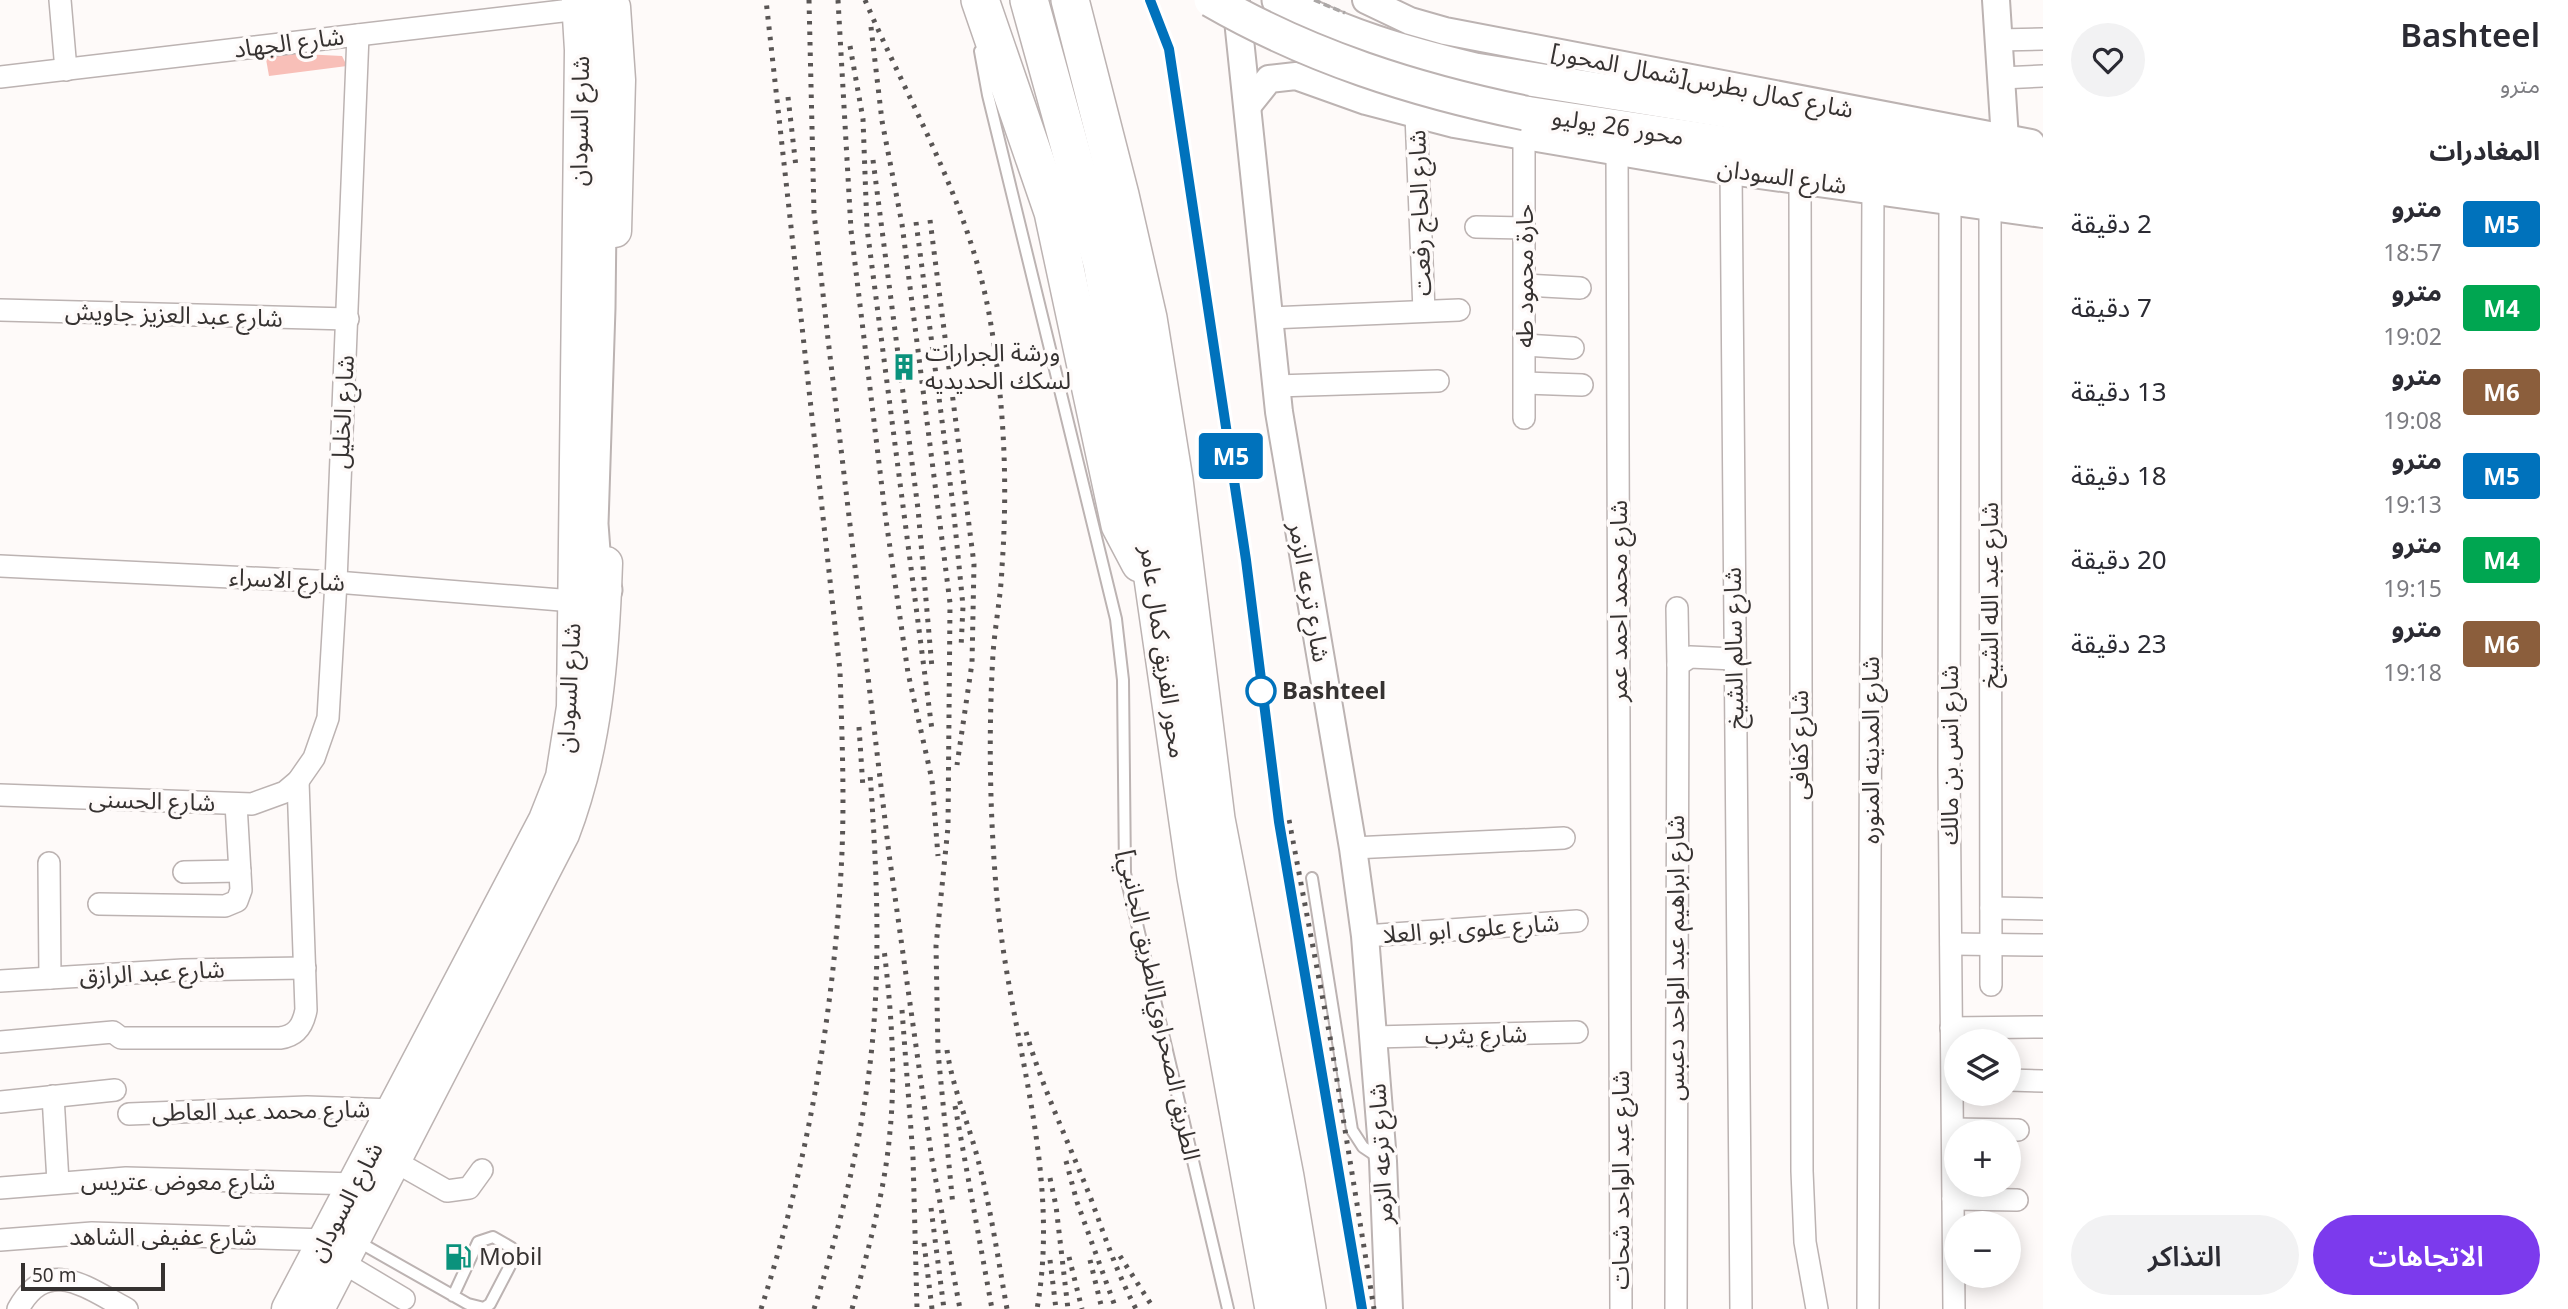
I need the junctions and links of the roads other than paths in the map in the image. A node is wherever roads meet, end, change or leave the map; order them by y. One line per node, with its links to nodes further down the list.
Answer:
1 (61, 0): 16 (street)
2 (970, 0): 12 (lane, الطريق الصحراوي[الطريق الجانبي])
3 (1029, 0): 53 (highway, محور الفريق كمال عامر)
4 (1070, 0): 67 (highway, محور الفريق كمال عامر)
5 (1211, 0): 23 (highway, محور 26 يوليو, bridge)
6 (1236, 0): 21 (street, شارع ترعه الزمر)
7 (1273, 0): 17 (street)
8 (1279, 0): 27 (highway, محور 26 يوليو)
9 (1996, 0): 15 (street)
10 (594, 2): 13 (street, شارع الجهاد); 54 (highway); 54 (main road, شارع السودان); 55 (main road, شارع السودان)
11 (1355, 6): 24 (street, شارع كمال بطرس[شمال المحور])
12 (977, 19): 53 (highway); 110 (lane, الطريق الصحراوي[الطريق الجانبي])
13 (358, 35): 16 (street, شارع الجهاد); 43 (street, شارع الخليل)
14 (2043, 39): 15 (street)
15 (1998, 40): 20 (street)
16 (66, 70): 19 (street, شارع الجهاد)
17 (1296, 76): 21 (street); 22 (street, شارع السودان)
18 (2043, 76): 20 (street)
19 (0, 77)
20 (2001, 78): 24 (street)
21 (1249, 104): 42 (street, شارع ترعه الزمر)
22 (1416, 115): 23 (street, شارع السودان); 41 (street, شارع الحاج رفعت)
23 (1525, 123): 26 (street, شارع السودان); 31 (highway, محور 26 يوليو); 36 (street, حارة محمود طه)
24 (2005, 139): 25 (street, شارع كمال بطرس[شمال المحور])
25 (2043, 145)
26 (1617, 151): 28 (street, شارع السودان); 86 (street, شارع محمد احمد عمر)
27 (2043, 162)
28 (1731, 171): 29 (street, شارع السودان); 57 (street, شارع سالم الشيخ)
29 (1800, 181): 30 (street, شارع السودان); 117 (street, شارع كفافى)
30 (1873, 190): 32 (street, شارع السودان); 118 (street, شارع المدينه المنوره)
31 (2043, 191)
32 (1950, 201): 33 (street, شارع السودان); 74 (street, شارع انس بن مالك)
33 (1990, 206): 34 (street, شارع السودان); 70 (street, شارع عبد الله الشيخ)
34 (2043, 214)
35 (1476, 227): 36 (street)
36 (1524, 228): 37 (street, حارة محمود طه)
37 (1525, 285): 38 (street); 44 (street, حارة محمود طه)
38 (1580, 288)
39 (0, 310): 43 (street, شارع عبد العزيز جاويش)
40 (1459, 310): 41 (street)
41 (1424, 311): 42 (street)
42 (1269, 318): 48 (street, شارع ترعه الزمر)
43 (348, 319): 52 (street, شارع الخليل)
44 (1525, 345): 45 (street); 47 (street, حارة محمود طه)
45 (1573, 348)
46 (1438, 381): 48 (street)
47 (1525, 383): 49 (street); 50 (street, حارة محمود طه)
48 (1276, 386): 63 (street, شارع ترعه الزمر)
49 (1570, 391)
50 (1524, 418)
51 (0, 566): 52 (street, شارع الاسراء)
52 (336, 582): 55 (street, شارع الاسراء); 59 (street, شارع الخليل)
53 (1155, 588): 67 (highway, محور الفريق كمال عامر)
54 (605, 590): 94 (main road, شارع السودان)
55 (573, 601): 92 (main road, شارع السودان)
56 (1677, 608): 58 (street, شارع ابراهيم عبد الواحد دعبس)
57 (1734, 659): 58 (street); 116 (street, شارع سالم الشيخ)
58 (1678, 666): 115 (street, شارع ابراهيم عبد الواحد دعبس)
59 (298, 781): 61 (street, شارع الحسنى); 77 (street)
60 (0, 795): 61 (street, شارع الحسنى)
61 (236, 804): 65 (street)
62 (1564, 838): 63 (street)
63 (1353, 848): 73 (street, شارع ترعه الزمر)
64 (49, 863): 78 (street)
65 (240, 871): 66 (street); 69 (street)
66 (184, 872)
67 (1212, 873): 111 (highway, محور الفريق كمال عامر); 112 (highway, محور الفريق كمال عامر)
68 (1312, 878): 95 (lane)
69 (99, 904)
70 (1991, 908): 71 (street); 75 (street, شارع عبد الله الشيخ)
71 (2043, 909)
72 (1577, 921): 73 (street, شارع علوى ابو العلا)
73 (1365, 936): 84 (street, شارع ترعه الزمر)
74 (1951, 944): 75 (street); 82 (street, شارع انس بن مالك)
75 (1991, 945): 76 (street); 80 (street, شارع عبد الله الشيخ)
76 (2043, 945)
77 (305, 968): 78 (street, شارع عبد الرازق); 85 (street)
78 (50, 978): 79 (street, شارع عبد الرازق)
79 (0, 981)
80 (1991, 985)
81 (2043, 1027): 82 (street)
82 (1951, 1028)
83 (1577, 1032): 84 (street, شارع يثرب)
84 (1374, 1037): 95 (street, شارع ترعه الزمر)
85 (0, 1042)
86 (1620, 1050): 114 (street, شارع عبد الواحد شحات)
87 (2021, 1080): 88 (street)
88 (2043, 1081)
89 (114, 1090): 90 (street)
90 (53, 1096): 91 (street); 97 (street)
91 (0, 1102)
92 (394, 1110): 93 (street, شارع محمد عبد العاطى); 98 (main road, شارع السودان)
93 (129, 1114)
94 (396, 1161): 96 (street); 103 (main road, شارع السودان)
95 (1383, 1161): 113 (street, شارع ترعه الزمر)
96 (482, 1170)
97 (58, 1182): 98 (street, شارع معوض عتريس); 99 (street, شارع معوض عتريس)
98 (356, 1184): 103 (main road, شارع السودان)
99 (0, 1188)
100 (1953, 1199): 101 (street); 119 (street, شارع انس بن مالك)
101 (2017, 1200)
102 (0, 1240): 103 (street, شارع عفيفى الشاهد)
103 (341, 1247): 104 (lane); 105 (street); 108 (main road, شارع السودان); 109 (main road, شارع السودان)
104 (453, 1296): 104 (lane)
105 (404, 1299)
106 (18, 1309): 107 (street)
107 (127, 1309)
108 (288, 1309)
109 (318, 1309)
110 (1228, 1309)
111 (1274, 1309)
112 (1307, 1309)
113 (1389, 1309)
114 (1621, 1309)
115 (1675, 1309)
116 (1741, 1309)
117 (1817, 1309)
118 (1868, 1309)
119 (1954, 1309)

